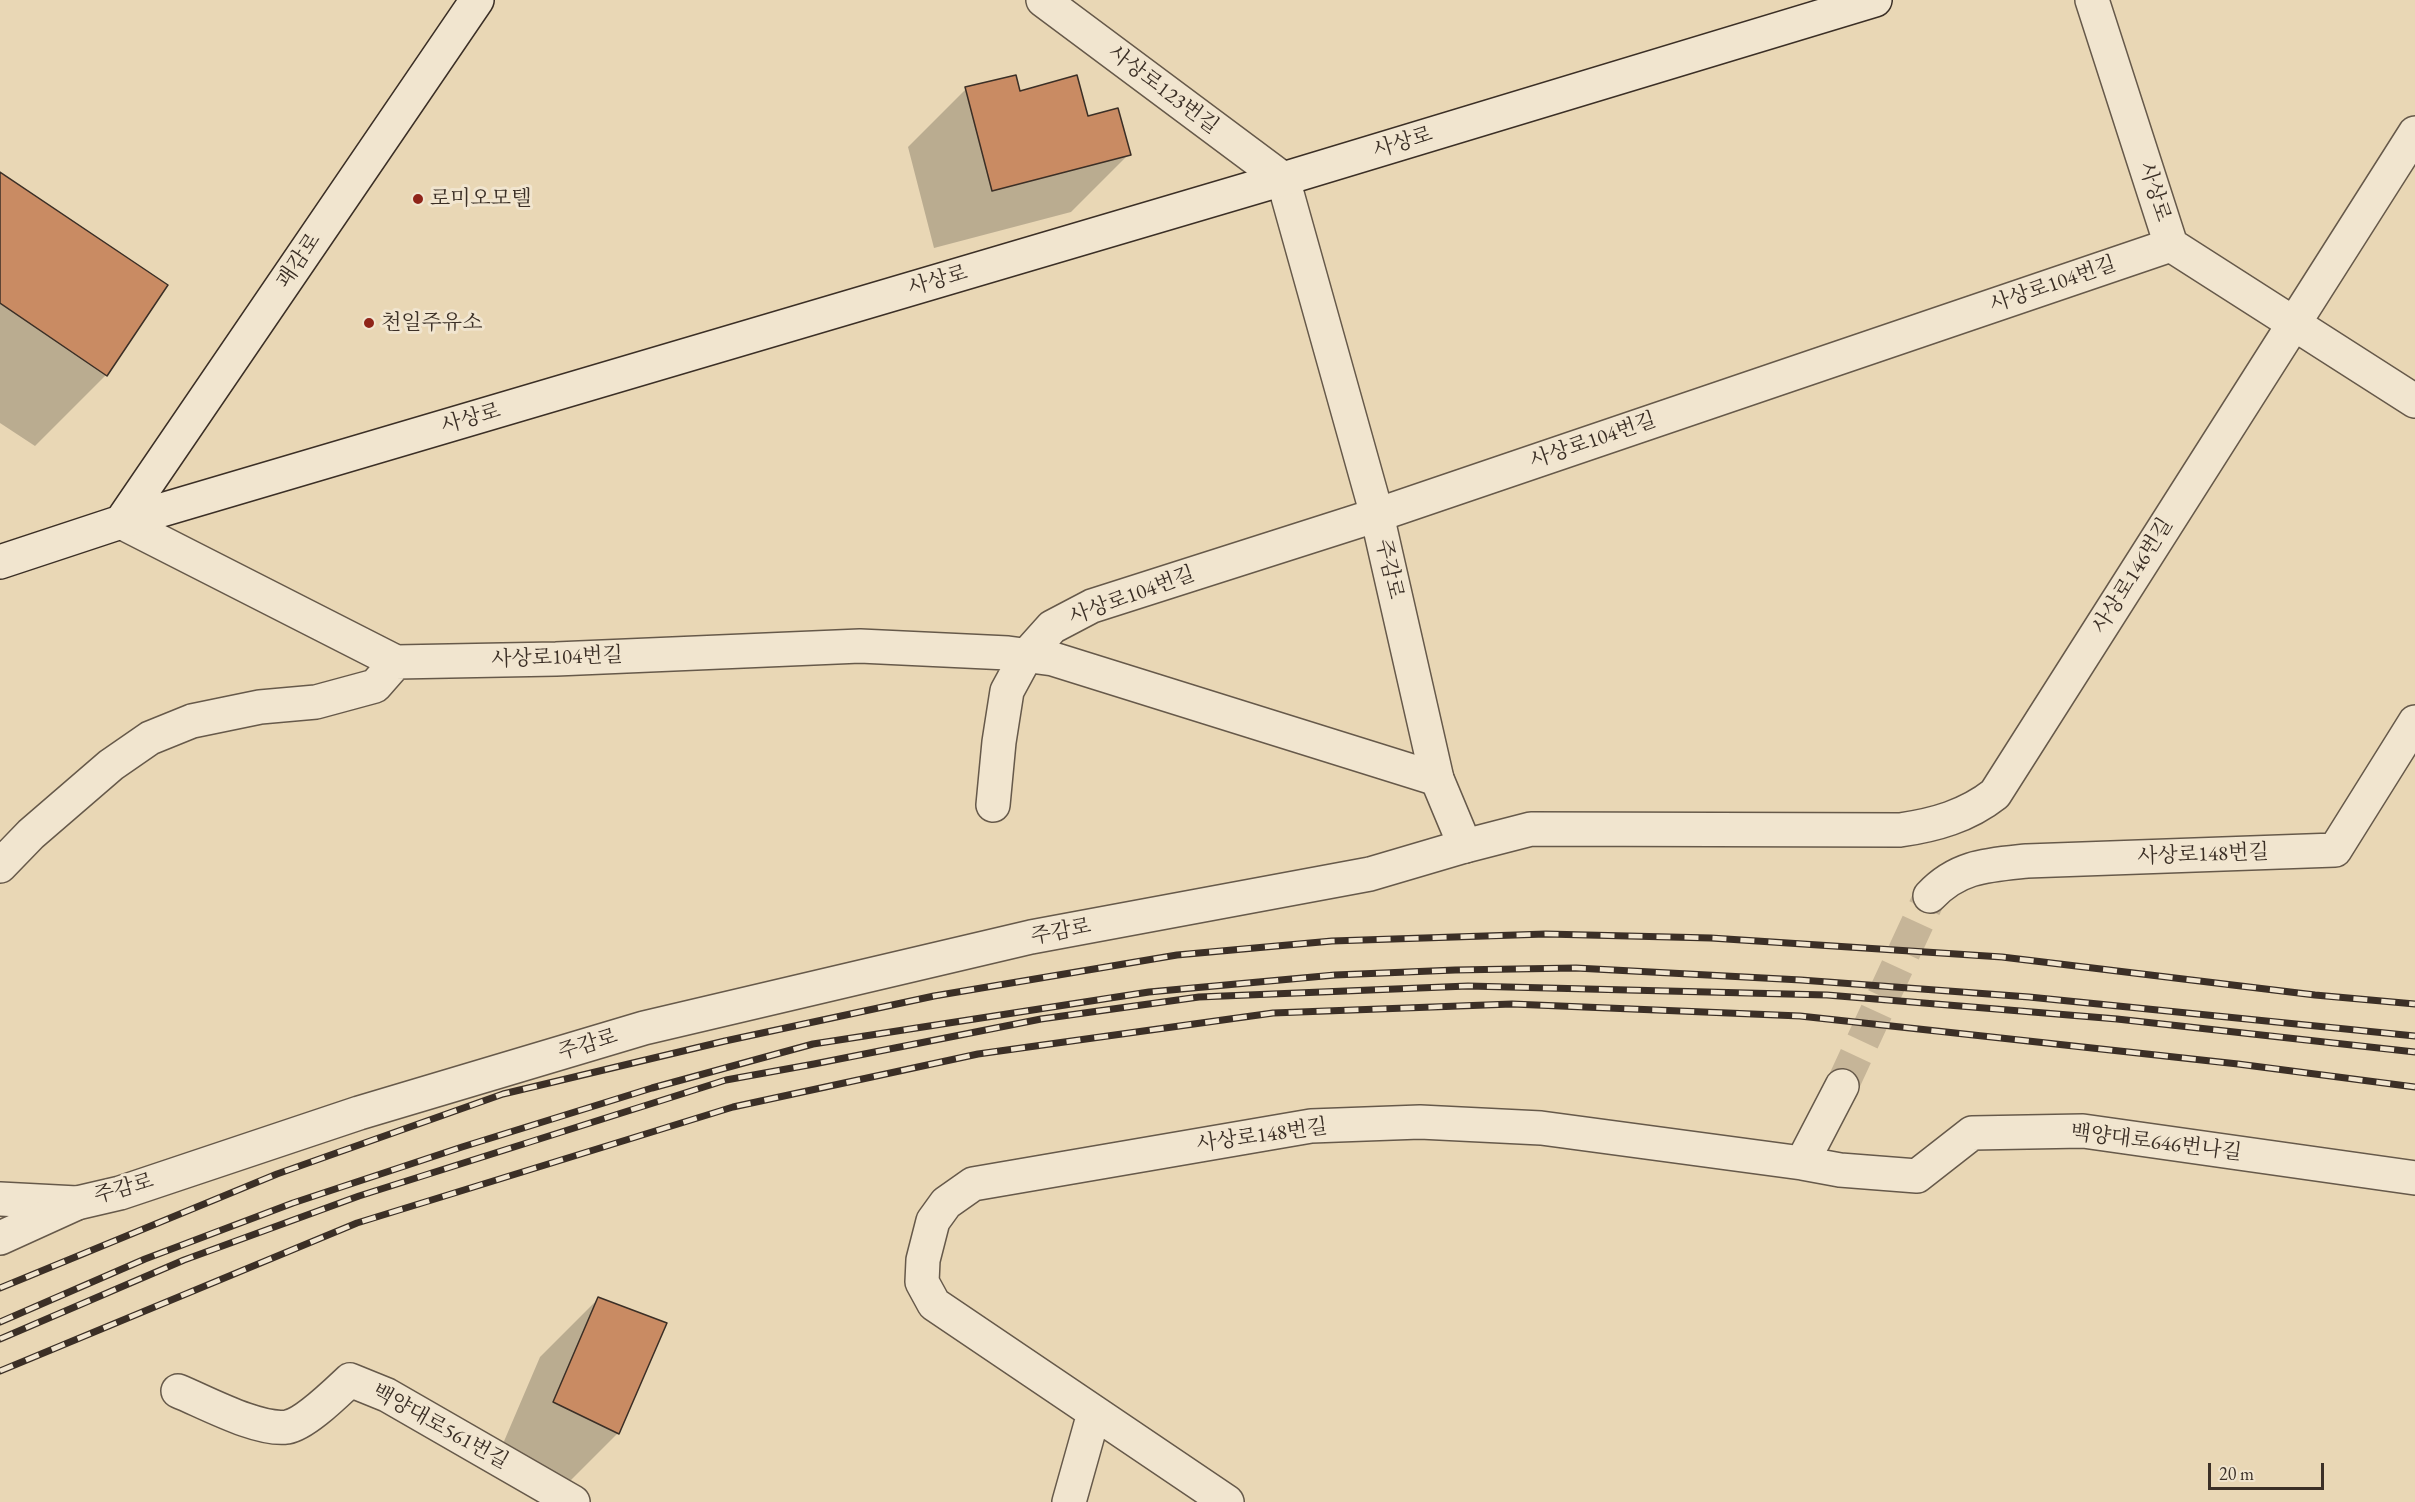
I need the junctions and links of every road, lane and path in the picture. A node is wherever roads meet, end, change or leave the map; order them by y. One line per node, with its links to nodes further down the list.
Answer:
1 (477, 0): 11 (street, 괘감로)
2 (1043, 0): 6 (street, 사상로123번길)
3 (1875, 0): 6 (street, 사상로)
4 (2092, 0): 7 (street, 사상로)
5 (2415, 133): 8 (street, 사상로146번길)
6 (1283, 179): 10 (street, 주감로); 11 (street, 사상로)
7 (2171, 245): 8 (street, 사상로); 10 (street, 사상로104번길)
8 (2294, 322): 9 (street); 18 (street, 사상로146번길)
9 (2415, 400)
10 (1377, 515): 13 (street, 사상로104번길); 16 (street, 주감로)
11 (121, 522): 12 (street, 사상로); 14 (street, 사상로104번길)
12 (0, 562)
13 (1026, 656): 14 (street, 사상로104번길); 16 (street, 사상로104번길); 17 (street, 사상로104번길)
14 (396, 662): 19 (street)
15 (2415, 722): 20 (street, 사상로148번길)
16 (1437, 779): 18 (street, 주감로)
17 (993, 805)
18 (1465, 846): 25 (street, 주감로)
19 (0, 866)
20 (1930, 896)
21 (1842, 1086): 22 (street)
22 (1802, 1163): 23 (street, 백양대로646번나길); 28 (street, 사상로148번길)
23 (2415, 1178)
24 (0, 1199): 25 (street)
25 (77, 1203): 26 (street, 주감로)
26 (0, 1238)
27 (178, 1391): 29 (street, 백양대로561번길)
28 (1094, 1413): 30 (street); 31 (street, 사상로148번길)
29 (573, 1502)
30 (1069, 1502)
31 (1227, 1502)

